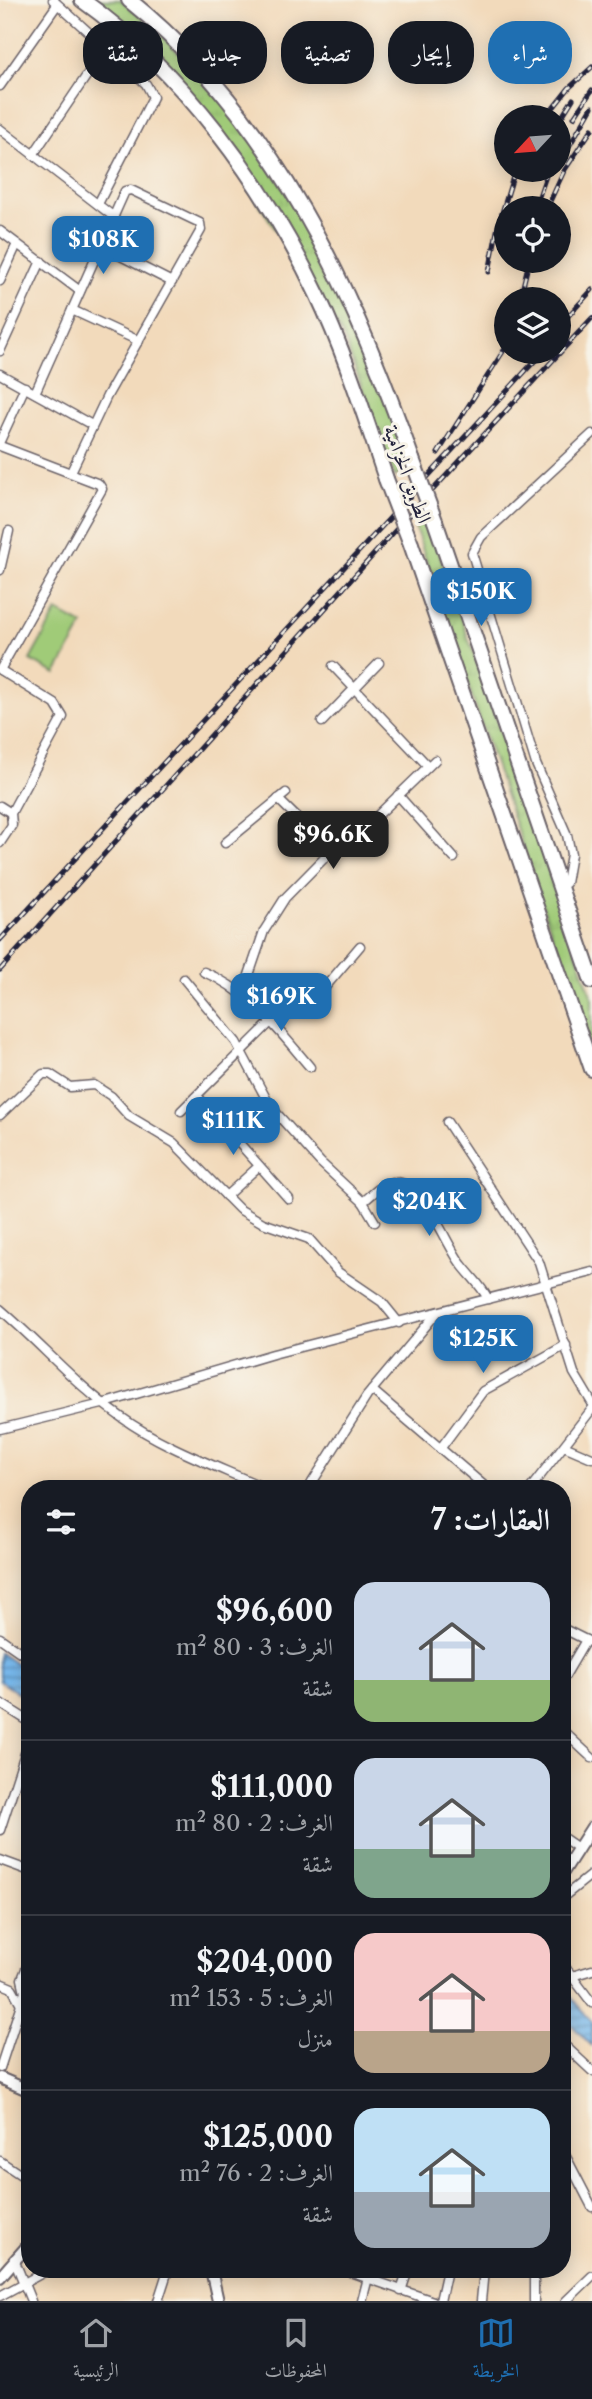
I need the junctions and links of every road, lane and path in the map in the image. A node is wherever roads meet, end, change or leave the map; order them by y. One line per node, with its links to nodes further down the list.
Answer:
1 (82, 0): 54 (highway, الطريق الحزامية, bridge)
2 (129, 0): 45 (highway, الطريق الحزامية, bridge)
3 (55, 3): 4 (street); 7 (street)
4 (83, 27)
5 (83, 81): 9 (street)
6 (146, 84): 10 (street)
7 (0, 86)
8 (0, 130): 9 (street)
9 (33, 155): 10 (street)
10 (98, 204): 11 (street)
11 (114, 217): 14 (street); 17 (street)
12 (0, 231): 13 (street)
13 (17, 244): 15 (street); 16 (street)
14 (101, 246): 17 (street); 18 (street)
15 (41, 261): 18 (street); 21 (street)
16 (0, 281)
17 (172, 282): 20 (street)
18 (80, 290): 19 (street)
19 (72, 310): 20 (street); 24 (street)
20 (139, 341): 25 (street)
21 (0, 351)
22 (0, 374): 23 (street)
23 (25, 387): 24 (street); 27 (street)
24 (35, 393): 25 (street)
25 (92, 425): 28 (street)
26 (592, 434): 45 (street)
27 (0, 443): 28 (street)
28 (71, 472): 33 (street)
29 (9, 531): 30 (street)
30 (0, 570)
31 (379, 663): 34 (street)
32 (333, 666): 34 (street)
33 (0, 670): 40 (street)
34 (355, 689): 35 (street); 37 (street)
35 (322, 722)
36 (286, 793): 38 (street)
37 (398, 796): 43 (street); 44 (street)
38 (278, 799): 42 (street); 43 (street)
39 (0, 806): 40 (street)
40 (12, 813): 41 (street)
41 (0, 843)
42 (225, 844)
43 (331, 851): 50 (street)
44 (454, 858)
45 (560, 887): 49 (highway, الطريق الحزامية)
46 (360, 946): 51 (street)
47 (204, 972): 50 (street)
48 (184, 979): 52 (street)
49 (592, 981)
50 (248, 999): 51 (street)
51 (272, 1023): 52 (street); 53 (street)
52 (242, 1054): 55 (street); 62 (street)
53 (310, 1067)
54 (592, 1069)
55 (197, 1096): 56 (street); 59 (street)
56 (181, 1111)
57 (0, 1115): 60 (street)
58 (447, 1122): 65 (street)
59 (259, 1166): 60 (street); 61 (street)
60 (226, 1196): 69 (street)
61 (289, 1199)
62 (363, 1202): 63 (street); 66 (street)
63 (374, 1222)
64 (592, 1272): 65 (street)
65 (547, 1284): 66 (street); 70 (street)
66 (488, 1300): 68 (street)
67 (0, 1309): 72 (street)
68 (436, 1314): 69 (street); 71 (street)
69 (399, 1323): 72 (street)
70 (566, 1345): 73 (street); 77 (street)
71 (372, 1390): 77 (street); 80 (street)
72 (102, 1404): 75 (street); 79 (street)
73 (592, 1404)
74 (592, 1409): 76 (street)
75 (0, 1429)
76 (564, 1446): 78 (street); 82 (street)
77 (440, 1449): 81 (street)
78 (592, 1458)
79 (248, 1480)
80 (315, 1480)
81 (477, 1480)
82 (537, 1480)
83 (571, 1633): 85 (street)
84 (0, 1638): 86 (street)
85 (589, 1642): 87 (street)
86 (21, 1653)
87 (571, 1668)
88 (0, 1703): 89 (street)
89 (21, 1716)
90 (571, 1738): 91 (street)
91 (592, 1758)
92 (21, 1766): 94 (street)
93 (592, 1827): 96 (street)
94 (0, 1830)
95 (571, 1843): 96 (street)
96 (579, 1848): 98 (street)
97 (0, 1860): 99 (street)
98 (571, 1860)
99 (21, 1868)
100 (592, 1874): 101 (street)
101 (571, 1891)
102 (592, 1970): 103 (street)
103 (572, 1976): 105 (street)
104 (0, 1983): 106 (street)
105 (592, 2003)
106 (21, 2004): 108 (street)
107 (571, 2051): 109 (street)
108 (0, 2068)
109 (592, 2071)
110 (0, 2078): 111 (street)
111 (21, 2087)
112 (4, 2162): 114 (street); 115 (street)
113 (571, 2166): 116 (street)
114 (0, 2173)
115 (21, 2174)
116 (592, 2207)
117 (21, 2253): 118 (street)
118 (15, 2259): 119 (street); 121 (street)
119 (21, 2272)
120 (592, 2276): 143 (street)
121 (0, 2277)
122 (24, 2278): 132 (street)
123 (33, 2278): 132 (street)
124 (165, 2278): 136 (street)
125 (213, 2278): 137 (street)
126 (367, 2278): 138 (street)
127 (376, 2278): 133 (street)
128 (405, 2278): 133 (street)
129 (445, 2278): 140 (street)
130 (483, 2278): 141 (street)
131 (534, 2278): 142 (street)
132 (26, 2282): 134 (street); 135 (street)
133 (401, 2291): 139 (street)
134 (0, 2297)
135 (31, 2301)
136 (158, 2301)
137 (218, 2301)
138 (362, 2301)
139 (433, 2301)
140 (440, 2301)
141 (481, 2301)
142 (534, 2301)
143 (567, 2301)

